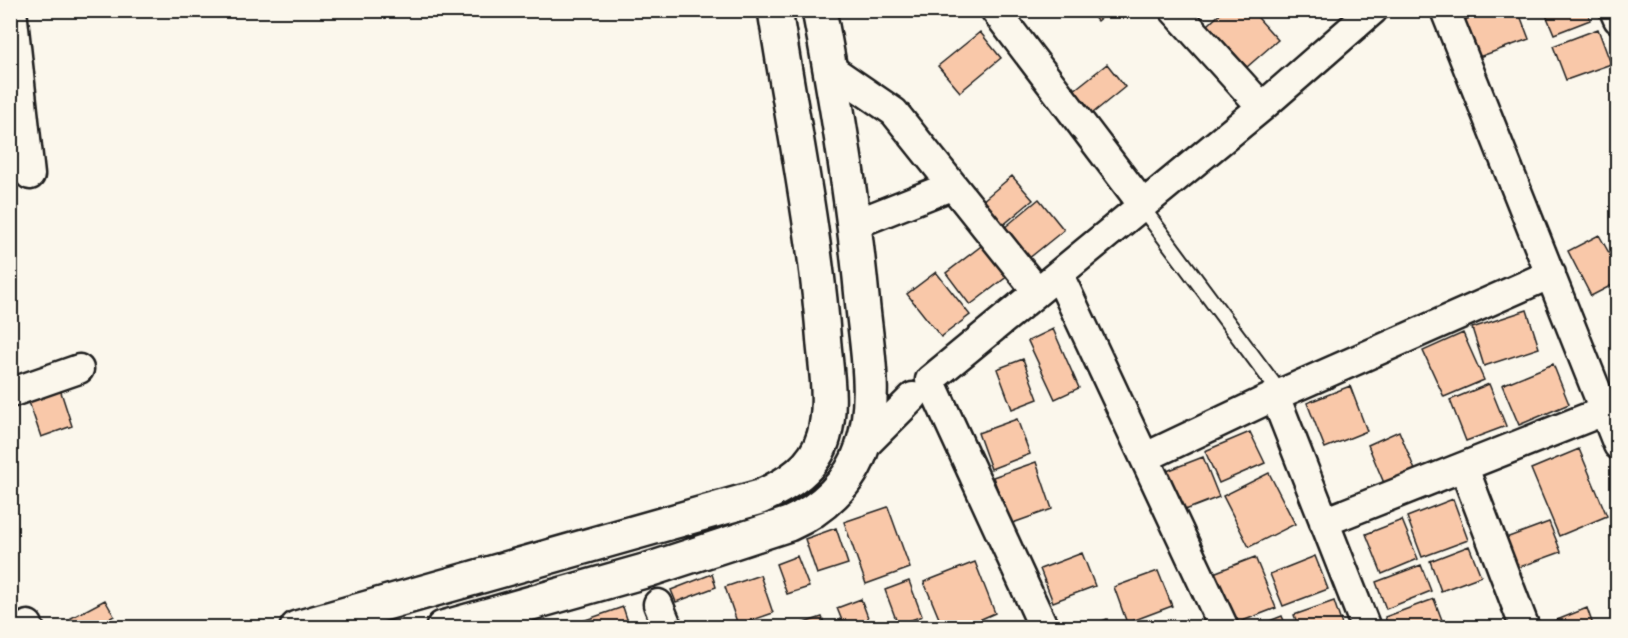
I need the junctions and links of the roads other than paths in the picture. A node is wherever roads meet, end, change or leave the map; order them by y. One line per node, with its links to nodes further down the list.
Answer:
1 (12, 10): 9 (street)
2 (775, 10): 27 (main road)
3 (819, 10): 8 (main road)
4 (995, 10): 13 (street)
5 (1174, 10): 10 (street)
6 (1373, 10): 10 (street)
7 (1445, 10): 15 (street)
8 (830, 68): 12 (street); 14 (main road)
9 (17, 103): 11 (street)
10 (1262, 107): 13 (street)
11 (30, 175)
12 (951, 186): 14 (street); 16 (street)
13 (1142, 206): 16 (street); 20 (lane)
14 (855, 224): 23 (main road)
15 (1551, 274): 20 (street); 21 (street)
16 (1048, 283): 18 (street); 24 (street)
17 (79, 369): 19 (street)
18 (921, 389): 23 (street); 31 (street)
19 (10, 393)
20 (1278, 395): 24 (street); 26 (street)
21 (1611, 407): 22 (street); 25 (street)
22 (1617, 445)
23 (862, 448): 28 (main road)
24 (1146, 457): 32 (street)
25 (1464, 468): 26 (street); 34 (street)
26 (1324, 522): 33 (street)
27 (569, 550): 28 (main road); 29 (main road)
28 (580, 589): 30 (main road)
29 (297, 627)
30 (443, 627)
31 (1044, 627)
32 (1224, 627)
33 (1366, 627)
34 (1525, 627)

